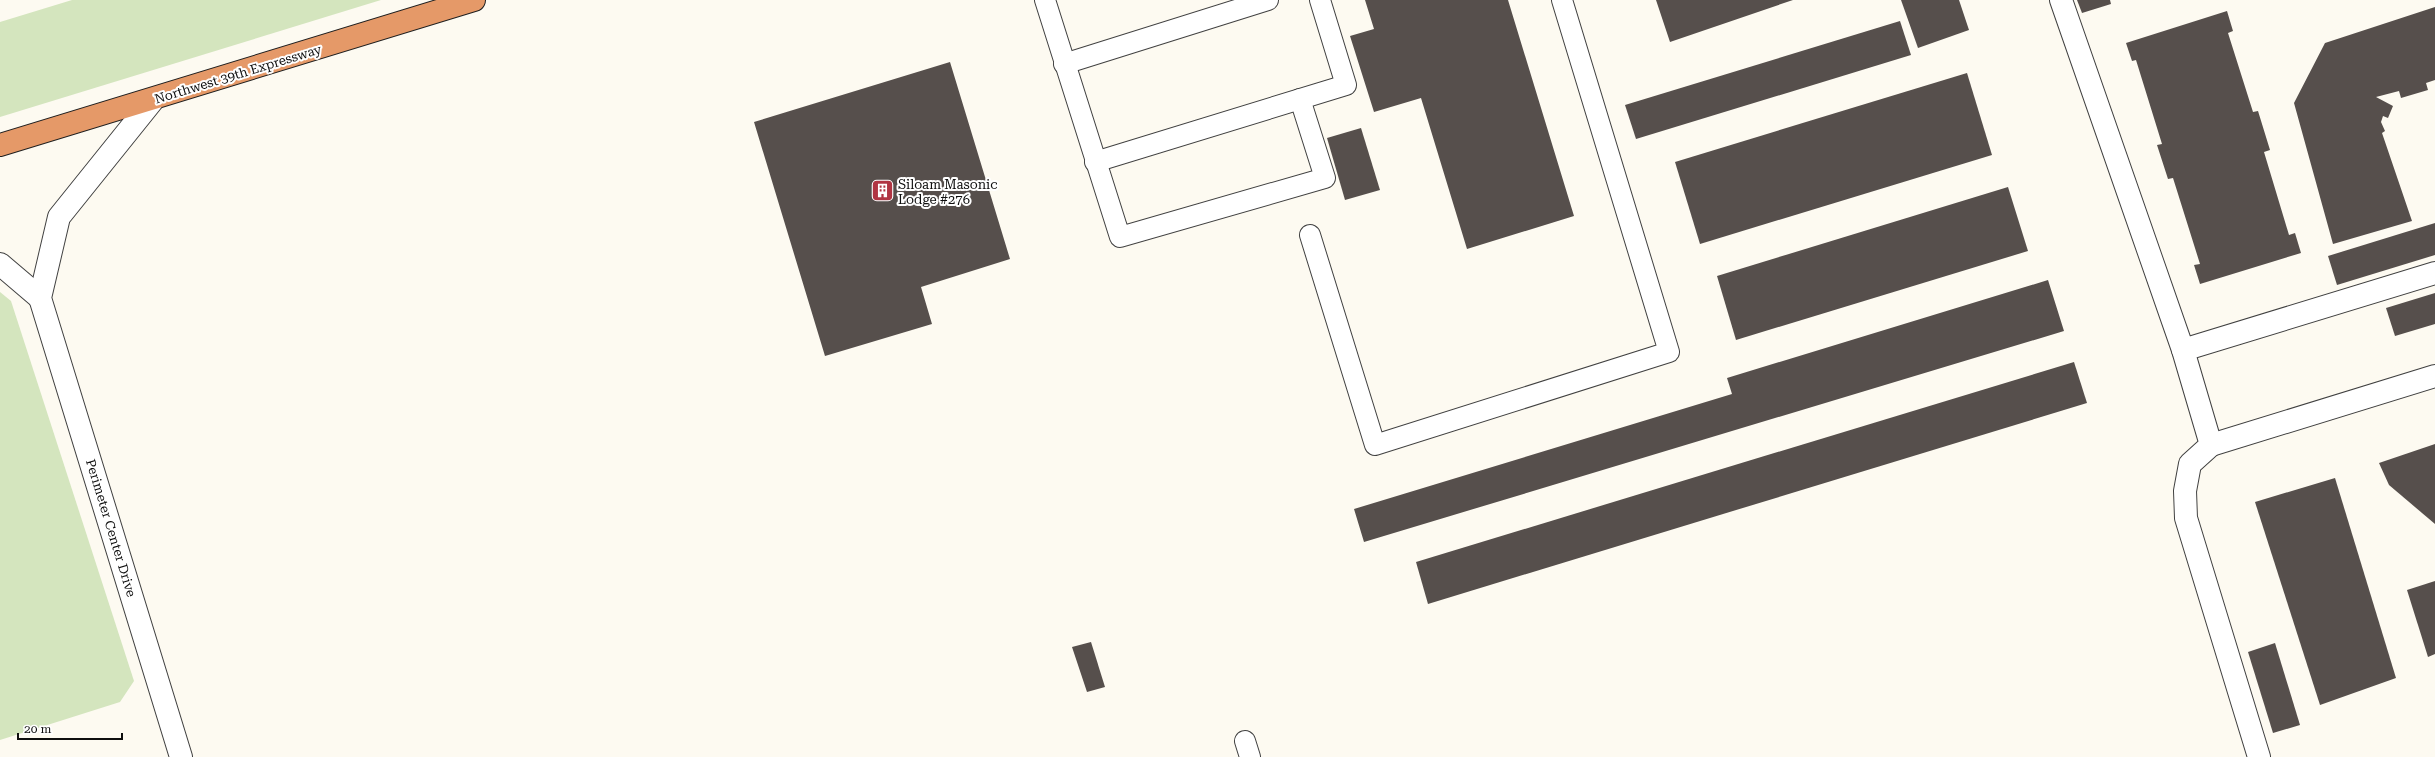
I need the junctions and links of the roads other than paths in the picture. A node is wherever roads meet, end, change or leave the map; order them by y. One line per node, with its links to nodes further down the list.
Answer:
1 (474, 0): 9 (highway, Northwest 39th Expressway)
2 (1045, 0): 7 (lane)
3 (1268, 0): 7 (lane)
4 (1320, 0): 8 (lane)
5 (1562, 0): 12 (lane)
6 (2061, 0): 16 (street)
7 (1064, 64): 11 (lane)
8 (1300, 99): 11 (lane); 11 (lane)
9 (153, 100): 10 (highway, Northwest 39th Expressway); 15 (street)
10 (0, 145)
11 (1095, 162)
12 (1310, 235)
13 (0, 264): 15 (street)
14 (2435, 273): 16 (street)
15 (40, 298): 19 (street, Perimeter Center Drive)
16 (2183, 350): 18 (street)
17 (2435, 376): 18 (street)
18 (2211, 445): 20 (street)
19 (181, 757)
20 (2259, 757)

